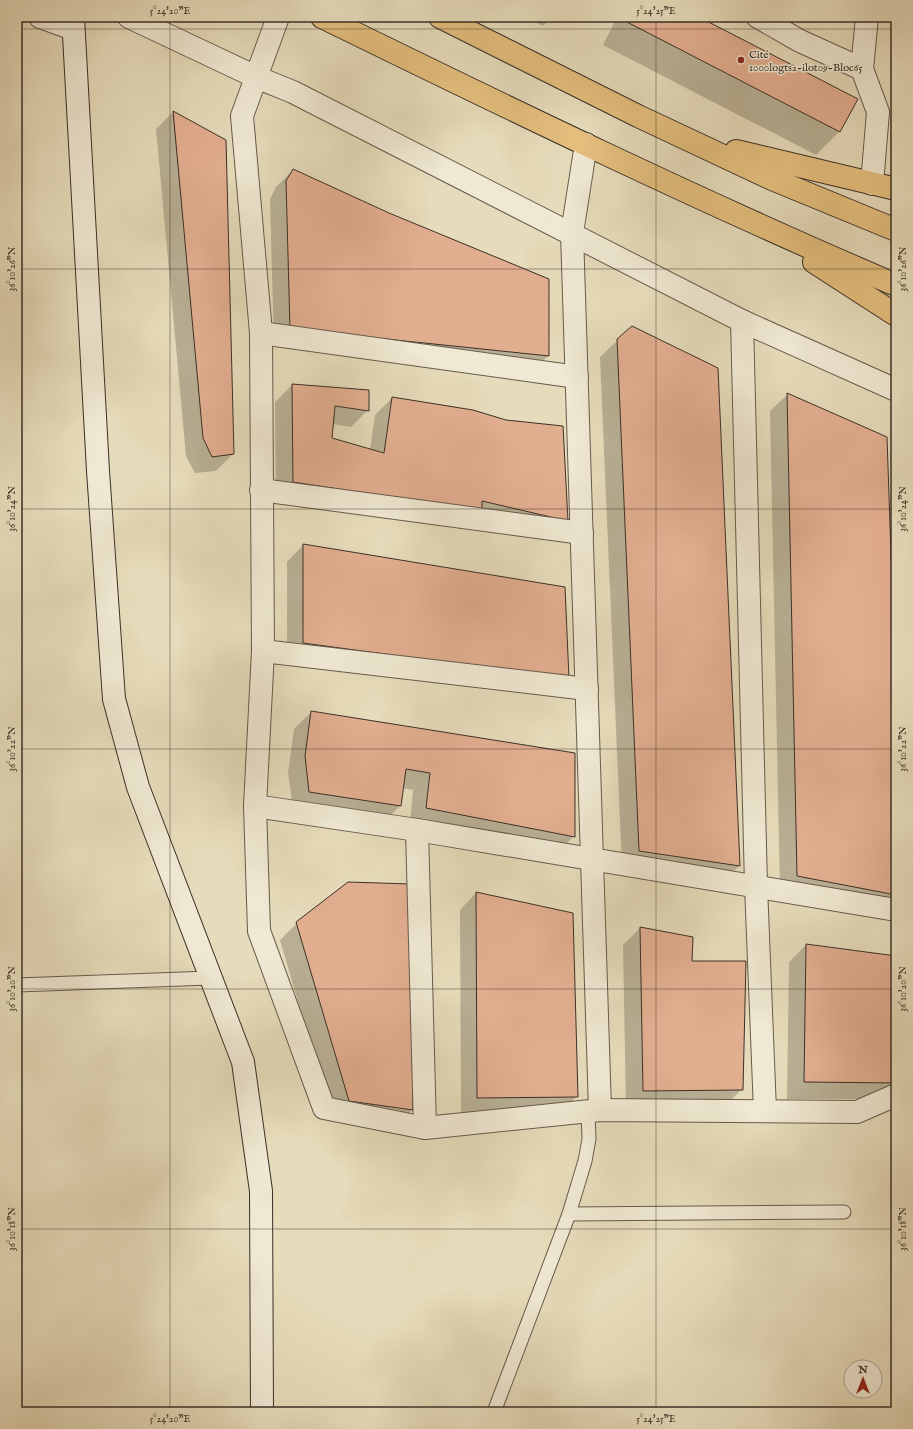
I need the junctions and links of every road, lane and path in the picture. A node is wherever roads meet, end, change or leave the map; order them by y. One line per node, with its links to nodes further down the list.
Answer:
1 (40, 17): 8 (street)
2 (129, 17): 10 (street)
3 (278, 17): 10 (street)
4 (322, 17): 12 (highway)
5 (440, 17): 11 (highway)
6 (758, 17): 9 (street)
7 (867, 17): 9 (street)
8 (73, 23): 33 (street)
9 (862, 69): 13 (street)
10 (256, 77): 17 (street); 21 (street)
11 (691, 140): 13 (highway); 16 (highway)
12 (586, 144): 15 (highway); 17 (street)
13 (872, 184): 14 (highway)
14 (896, 189)
15 (763, 228): 18 (highway); 19 (highway)
16 (896, 230)
17 (572, 233): 20 (street); 22 (street)
18 (896, 285)
19 (896, 315)
20 (742, 321): 23 (street); 31 (street)
21 (261, 333): 22 (street); 24 (street)
22 (577, 377): 25 (street)
23 (896, 390)
24 (262, 490): 25 (street); 26 (street)
25 (582, 533): 27 (street)
26 (262, 650): 27 (street); 28 (street)
27 (587, 689): 30 (street)
28 (255, 806): 29 (street); 38 (street)
29 (417, 830): 30 (street); 38 (street)
30 (592, 859): 31 (street); 37 (street)
31 (756, 886): 32 (street); 36 (street)
32 (896, 910)
33 (210, 978): 34 (lane); 41 (street)
34 (17, 985)
35 (896, 1095): 36 (street)
36 (765, 1110): 37 (street)
37 (594, 1111): 38 (street); 40 (lane)
38 (425, 1128)
39 (844, 1212): 40 (lane)
40 (569, 1214): 42 (lane)
41 (262, 1412)
42 (494, 1412)

